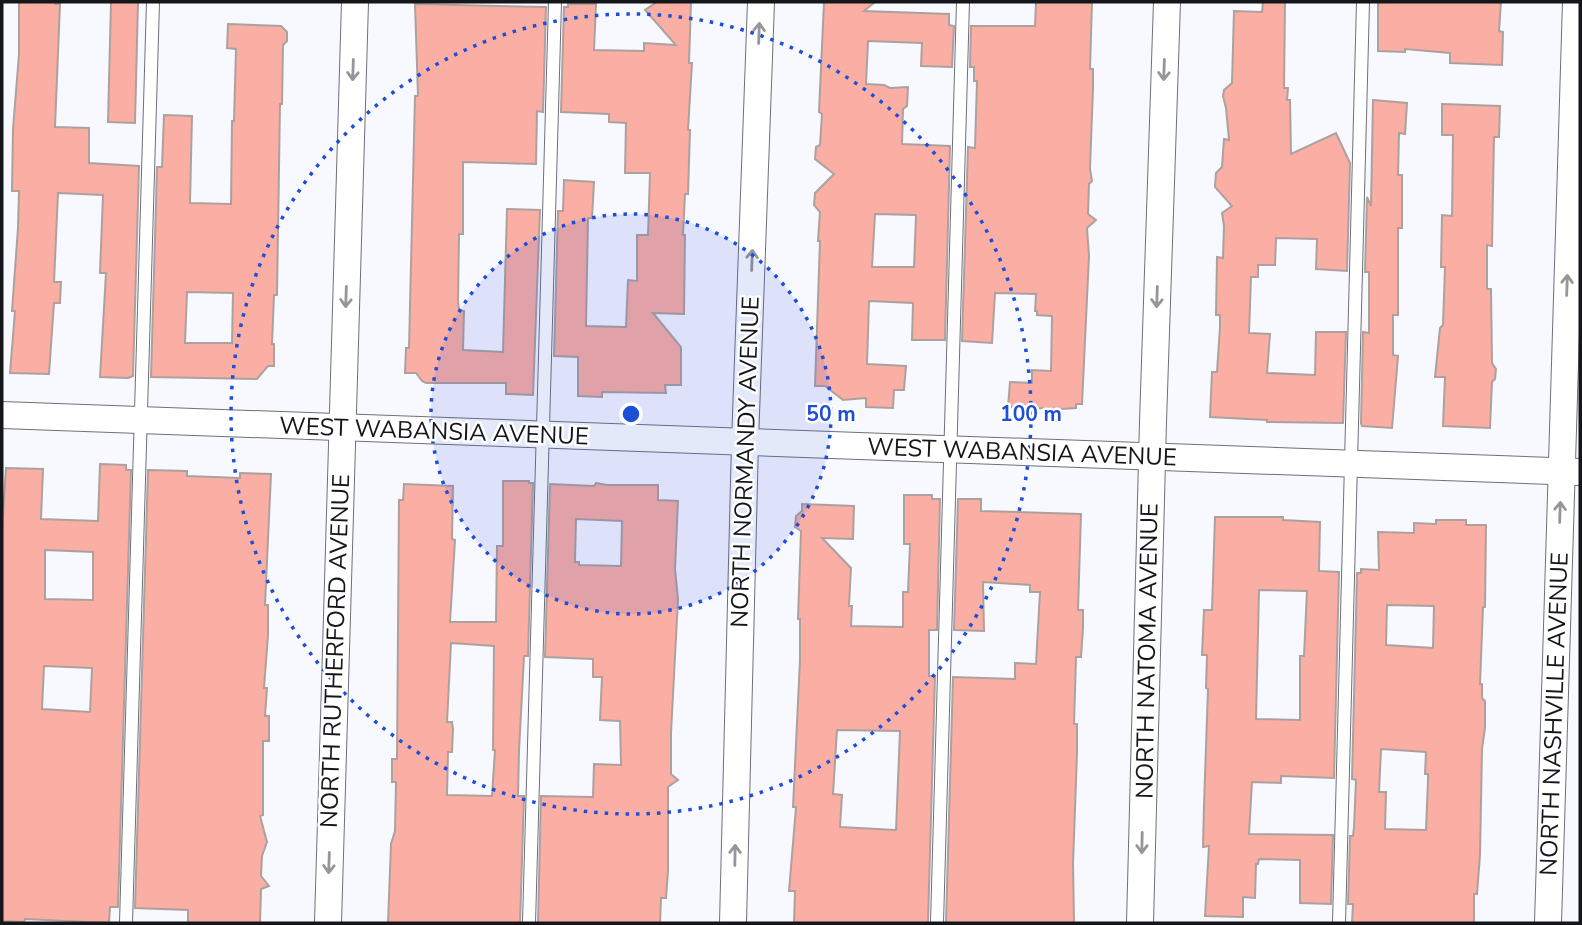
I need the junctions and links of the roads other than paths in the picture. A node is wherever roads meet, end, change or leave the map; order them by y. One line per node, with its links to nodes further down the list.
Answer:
1 (153, 2): 10 (lane)
2 (355, 2): 11 (street, NORTH RUTHERFORD AVENUE, one-way to 11)
3 (555, 2): 12 (lane)
4 (761, 2): 13 (street, NORTH NORMANDY AVENUE, one-way to 4)
5 (962, 2): 14 (lane)
6 (1167, 2): 15 (street, NORTH NATOMA AVENUE, one-way to 15)
7 (1363, 2): 16 (lane)
8 (1576, 2): 17 (street, NORTH NASHVILLE AVENUE, one-way to 8)
9 (2, 415): 10 (street, WEST WABANSIA AVENUE)
10 (140, 420): 11 (street, WEST WABANSIA AVENUE); 18 (lane)
11 (342, 428): 12 (street, WEST WABANSIA AVENUE); 19 (street, NORTH RUTHERFORD AVENUE, one-way to 19)
12 (543, 435): 13 (street, WEST WABANSIA AVENUE); 20 (lane)
13 (745, 442): 14 (street, WEST WABANSIA AVENUE); 21 (street, NORTH NORMANDY AVENUE, one-way to 13)
14 (950, 450): 15 (street, WEST WABANSIA AVENUE); 22 (lane)
15 (1152, 457): 16 (street, WEST WABANSIA AVENUE); 23 (street, NORTH NATOMA AVENUE, one-way to 23)
16 (1351, 464): 17 (street, WEST WABANSIA AVENUE); 24 (lane)
17 (1571, 472): 25 (street, NORTH NASHVILLE AVENUE, one-way to 17)
18 (126, 923)
19 (328, 923)
20 (529, 923)
21 (733, 923)
22 (937, 923)
23 (1140, 923)
24 (1339, 923)
25 (1548, 923)

